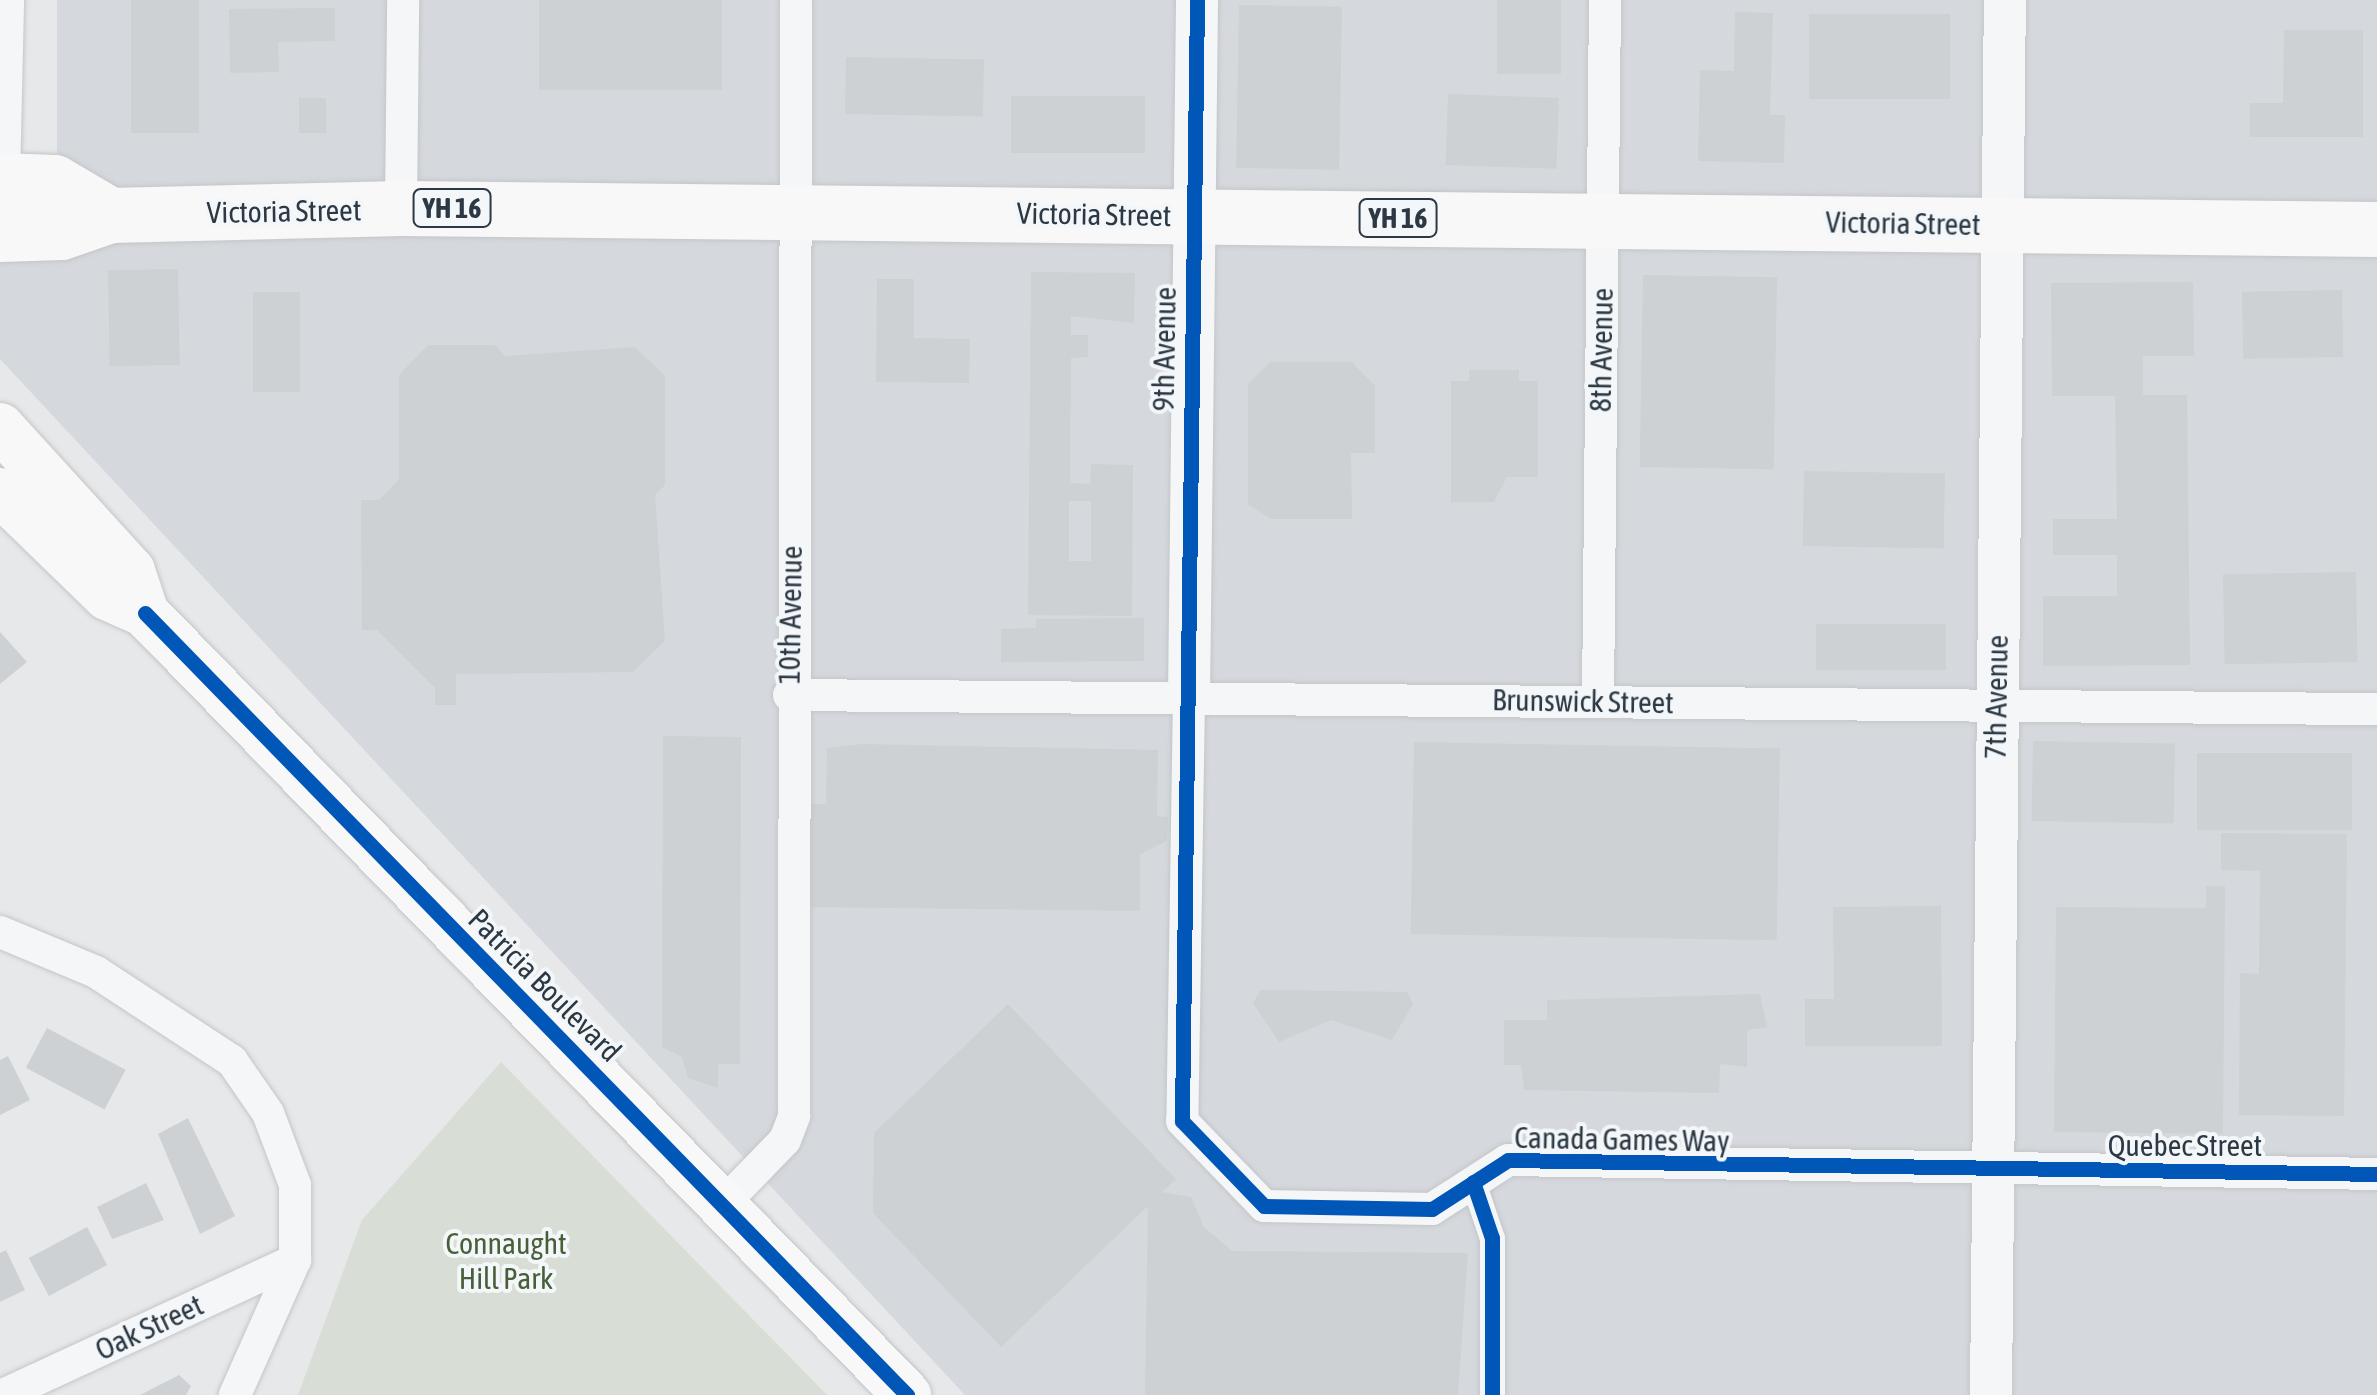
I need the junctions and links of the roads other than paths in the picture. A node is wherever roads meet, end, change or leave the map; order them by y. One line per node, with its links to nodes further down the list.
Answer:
1 (8, 0): 7 (street)
2 (402, 0): 8 (street)
3 (796, 0): 9 (street, 10th Avenue)
4 (1197, 0): 11 (street, 9th Avenue)
5 (1606, 0): 12 (street, 8th Avenue)
6 (2005, 0): 13 (street, 7th Avenue)
7 (2, 180): 10 (highway)
8 (401, 208): 9 (highway, Victoria Street / YH 16); 10 (highway, Victoria Street / YH 16)
9 (794, 211): 11 (highway, Victoria Street / YH 16); 19 (street, 10th Avenue)
10 (110, 215): 15 (highway, Victoria Street / YH 16)
11 (1193, 216): 12 (highway, Victoria Street / YH 16); 20 (street, 9th Avenue)
12 (1603, 220): 13 (highway, Victoria Street / YH 16); 21 (street, 8th Avenue)
13 (2003, 224): 14 (highway, Victoria Street / YH 16); 22 (street, 7th Avenue)
14 (2377, 228)
15 (0, 234)
16 (0, 427): 18 (main road, Patricia Boulevard)
17 (0, 492): 18 (main road, Patricia Boulevard)
18 (145, 612): 30 (main road, Patricia Boulevard)
19 (789, 694): 20 (street, Brunswick Street); 30 (street, 10th Avenue)
20 (1188, 698): 21 (street, Brunswick Street); 29 (street, Canada Games Way)
21 (1598, 700): 22 (street, Brunswick Street)
22 (1996, 706): 23 (street, Brunswick Street); 27 (street, 7th Avenue)
23 (2377, 709)
24 (0, 932): 25 (street)
25 (33, 946): 26 (street); 31 (street)
26 (0, 961)
27 (1993, 1173): 28 (street, Quebec Street); 29 (street, Canada Games Way); 36 (street, 7th Avenue)
28 (2377, 1174)
29 (1473, 1182): 35 (street)
30 (723, 1204): 34 (main road, Patricia Boulevard)
31 (294, 1260): 32 (street, Oak Street); 33 (street)
32 (2, 1395)
33 (235, 1395)
34 (907, 1395)
35 (1492, 1395)
36 (1992, 1395)

